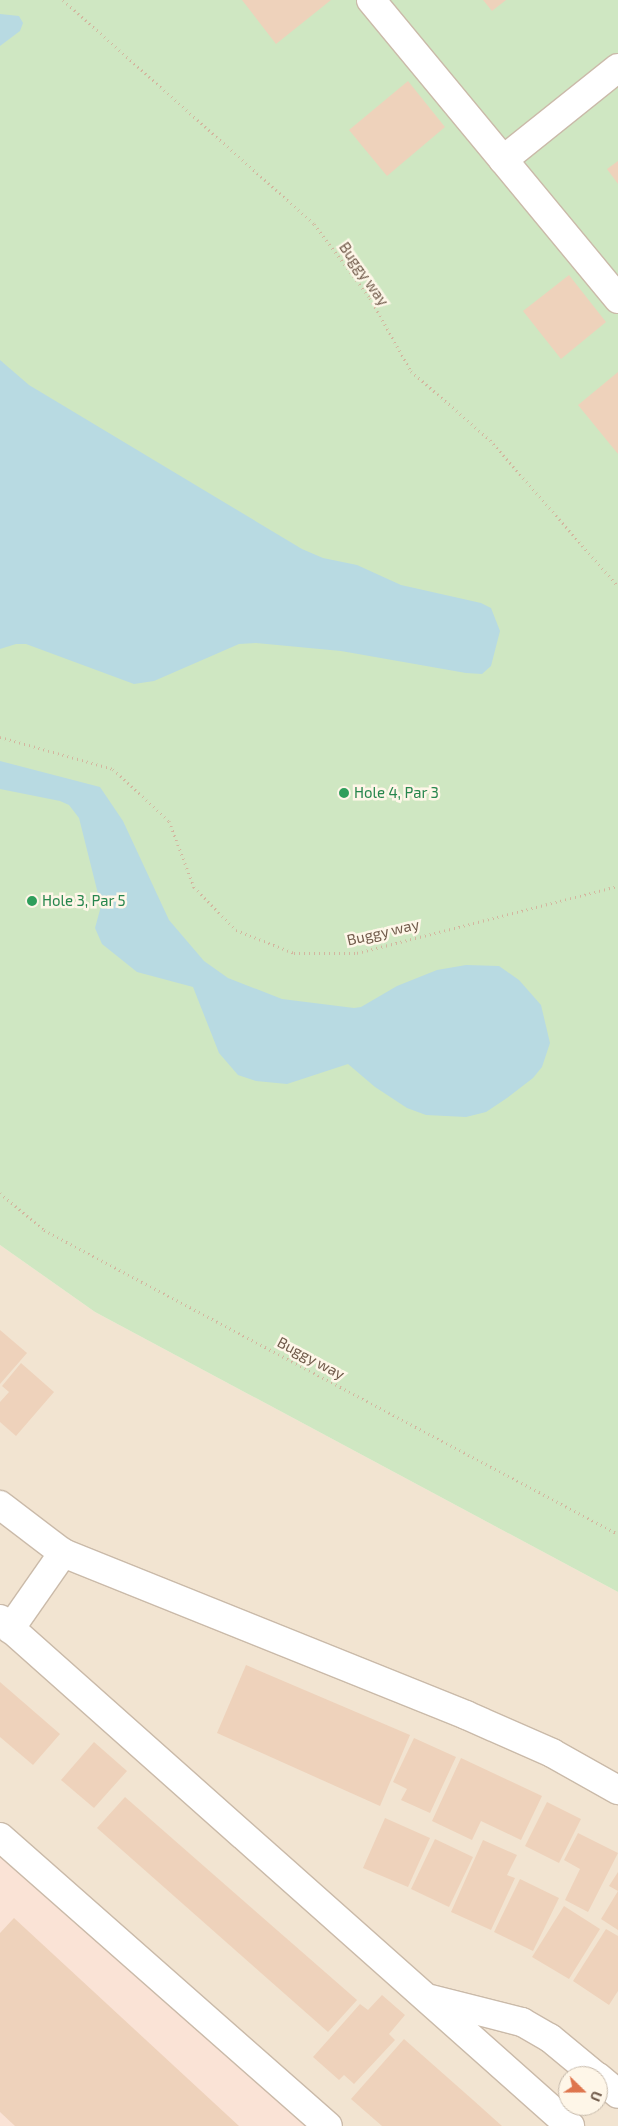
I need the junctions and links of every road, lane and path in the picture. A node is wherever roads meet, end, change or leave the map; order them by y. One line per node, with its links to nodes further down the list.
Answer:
1 (63, 0): 6 (path, Buggy way)
2 (371, 0): 4 (street)
3 (618, 68): 4 (street)
4 (503, 160): 5 (street)
5 (618, 299)
6 (618, 586)
7 (0, 736): 8 (path, Buggy way)
8 (618, 886)
9 (0, 1193): 11 (path, Buggy way)
10 (0, 1505): 12 (street)
11 (618, 1534)
12 (63, 1553): 13 (street); 14 (street)
13 (5, 1624): 16 (street)
14 (618, 1790)
15 (0, 1838): 20 (street)
16 (427, 1998): 17 (street); 21 (street)
17 (584, 2066)
18 (608, 2086): 19 (street)
19 (618, 2094)
20 (328, 2126)
21 (570, 2126)

